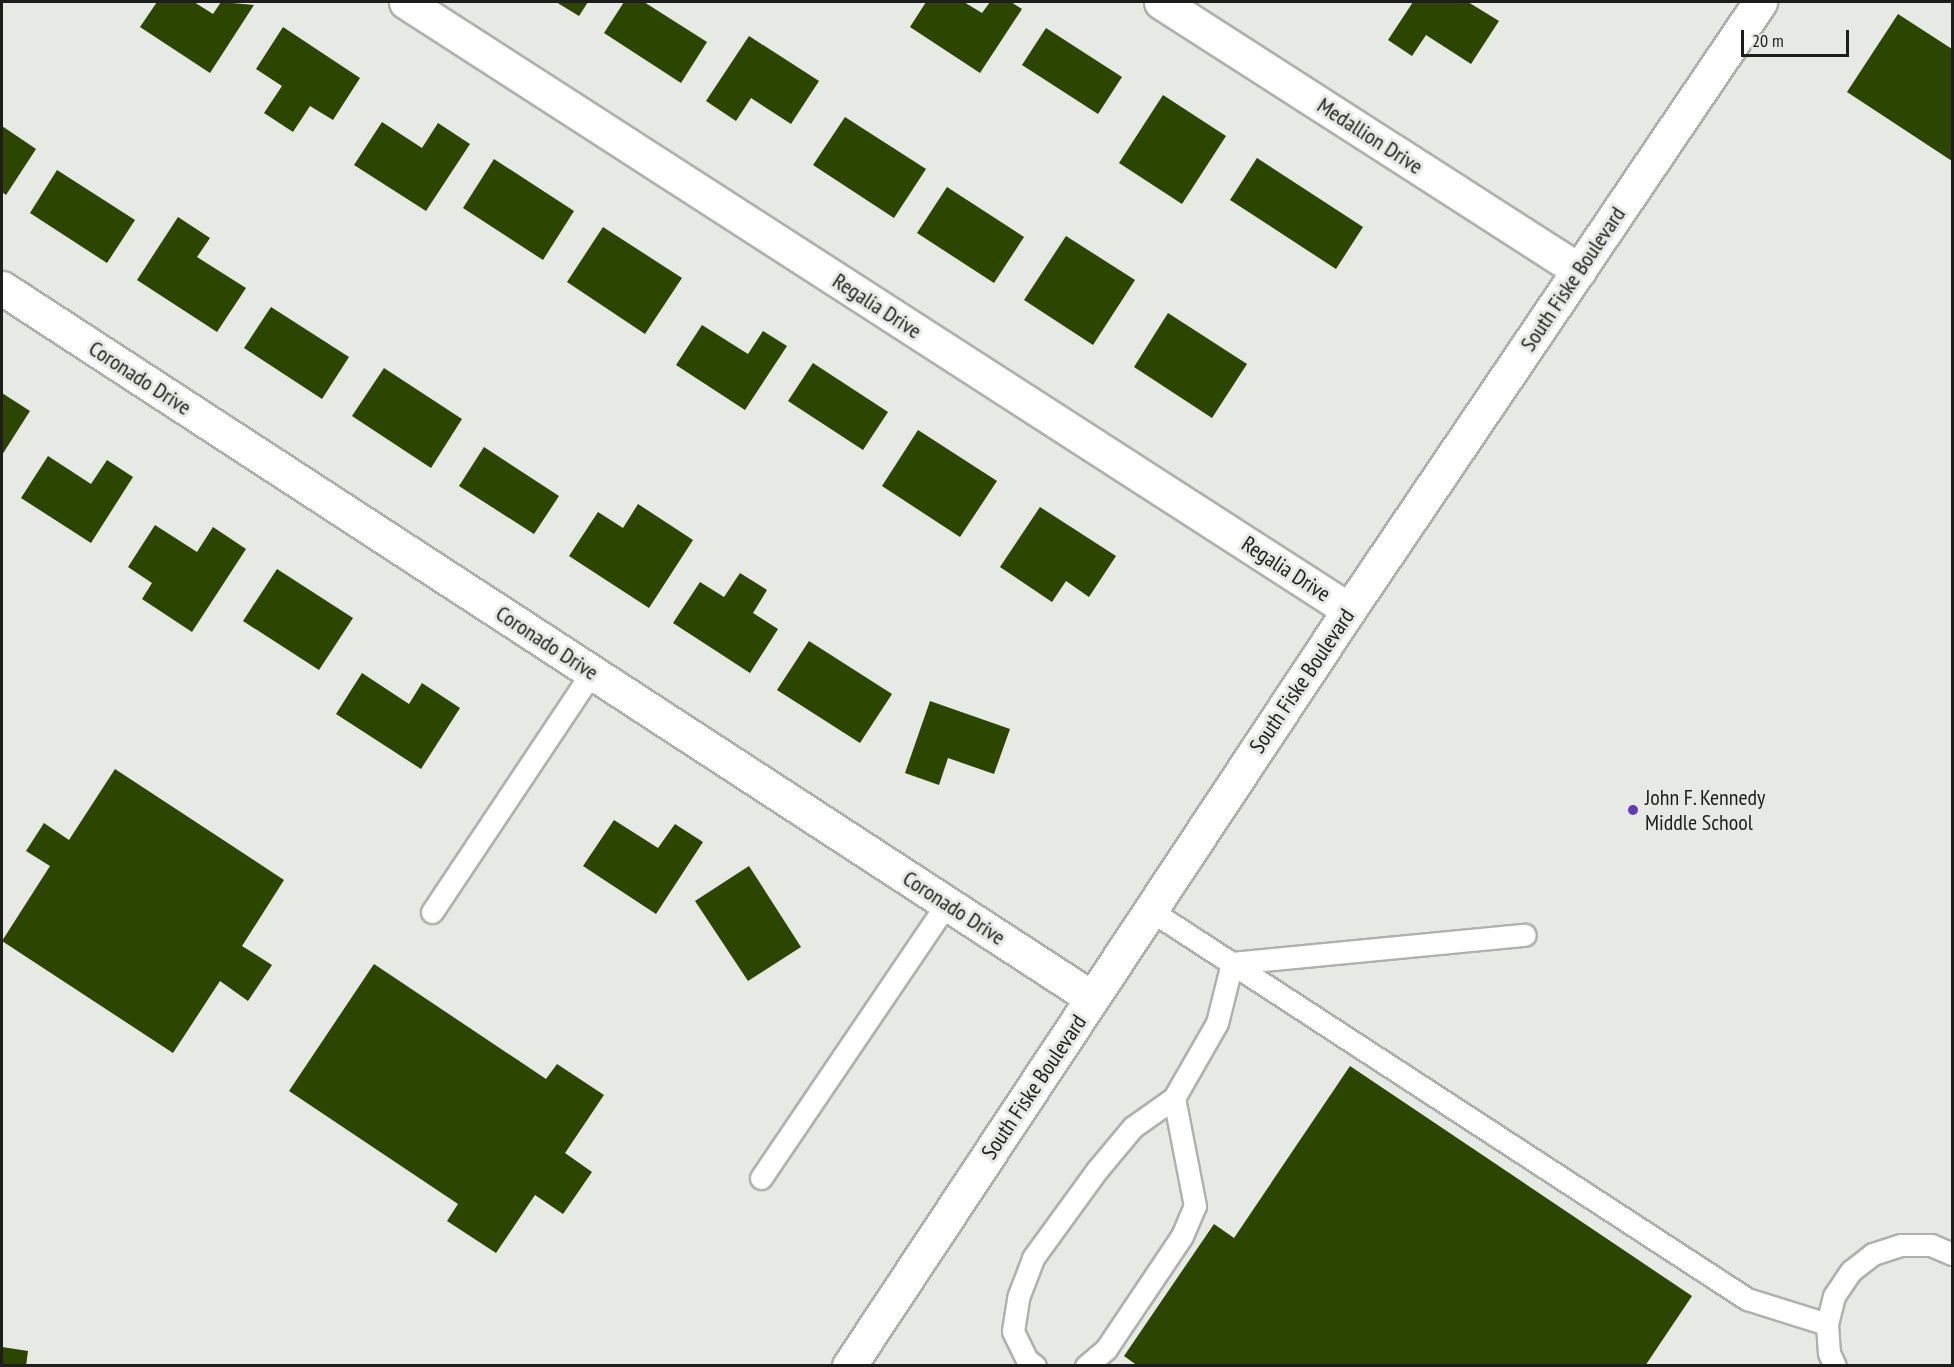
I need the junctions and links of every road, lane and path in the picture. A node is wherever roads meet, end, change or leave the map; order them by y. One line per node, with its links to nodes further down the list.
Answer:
1 (406, 2): 6 (street, Regalia Drive)
2 (1161, 2): 4 (street, Medallion Drive)
3 (1761, 2): 4 (street, South Fiske Boulevard)
4 (1579, 270): 6 (street, South Fiske Boulevard)
5 (2, 288): 7 (street, Coronado Drive)
6 (1349, 610): 9 (street, South Fiske Boulevard)
7 (591, 672): 8 (street, Coronado Drive); 10 (lane)
8 (947, 903): 13 (street, Coronado Drive); 15 (lane)
9 (1150, 910): 12 (lane); 13 (street, South Fiske Boulevard)
10 (432, 912)
11 (1525, 935): 12 (lane)
12 (1232, 963): 14 (lane); 17 (lane)
13 (1092, 998): 18 (street, South Fiske Boulevard)
14 (1174, 1098): 19 (lane); 20 (lane)
15 (761, 1178)
16 (1953, 1254): 17 (lane)
17 (1827, 1324): 21 (lane)
18 (849, 1365)
19 (1035, 1365)
20 (1086, 1365)
21 (1835, 1365)

